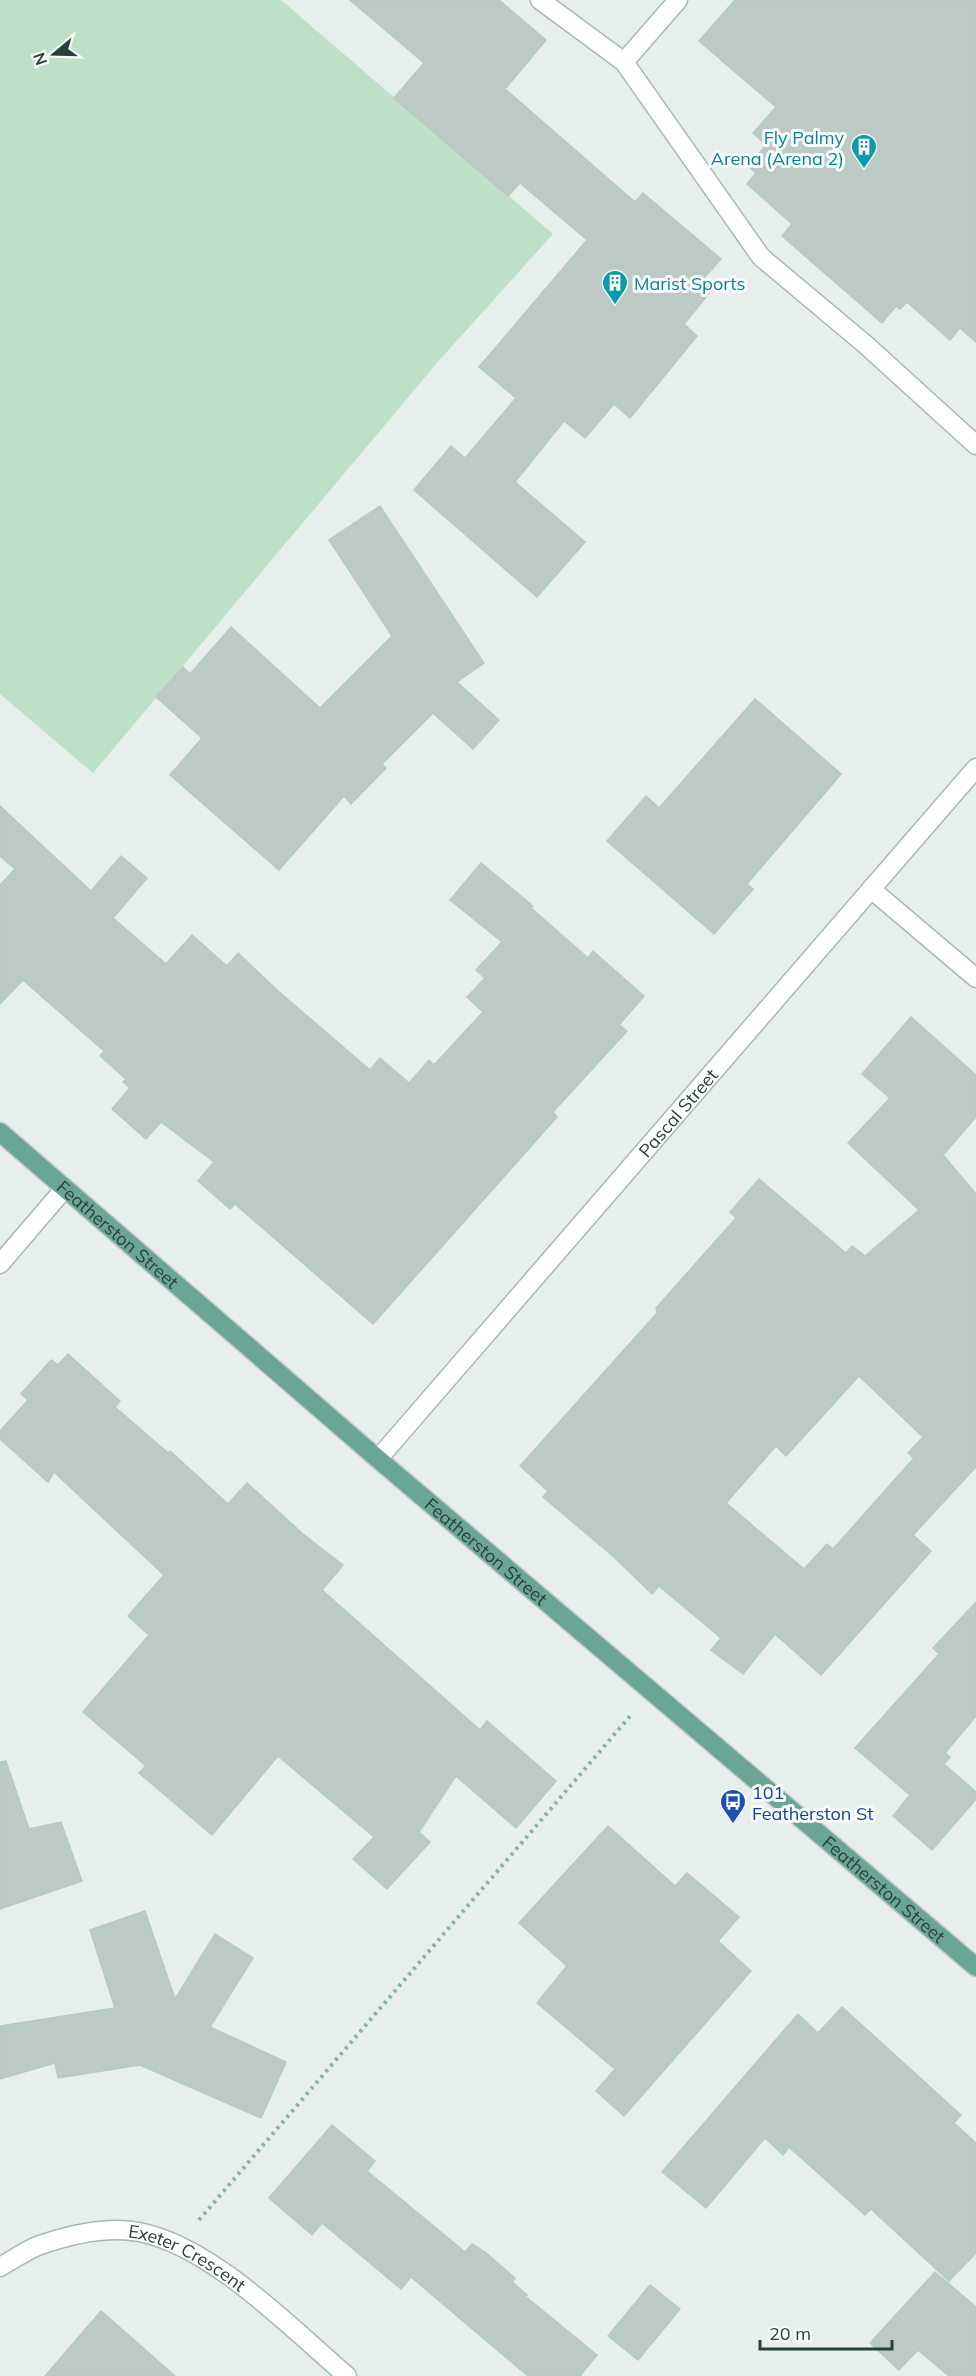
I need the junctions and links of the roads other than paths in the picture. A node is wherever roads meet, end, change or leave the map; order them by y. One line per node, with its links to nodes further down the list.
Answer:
1 (540, 0): 3 (street)
2 (678, 0): 3 (street)
3 (624, 62): 4 (street)
4 (976, 445)
5 (976, 768): 6 (street, Pascal Street)
6 (871, 889): 7 (street); 11 (street, Pascal Street)
7 (976, 978)
8 (0, 1132): 9 (main road, Featherston Street)
9 (65, 1188): 10 (street); 11 (main road, Featherston Street)
10 (0, 1263)
11 (378, 1459): 12 (main road, Featherston Street)
12 (976, 1966)
13 (0, 2267): 14 (street, Exeter Crescent)
14 (347, 2376)

